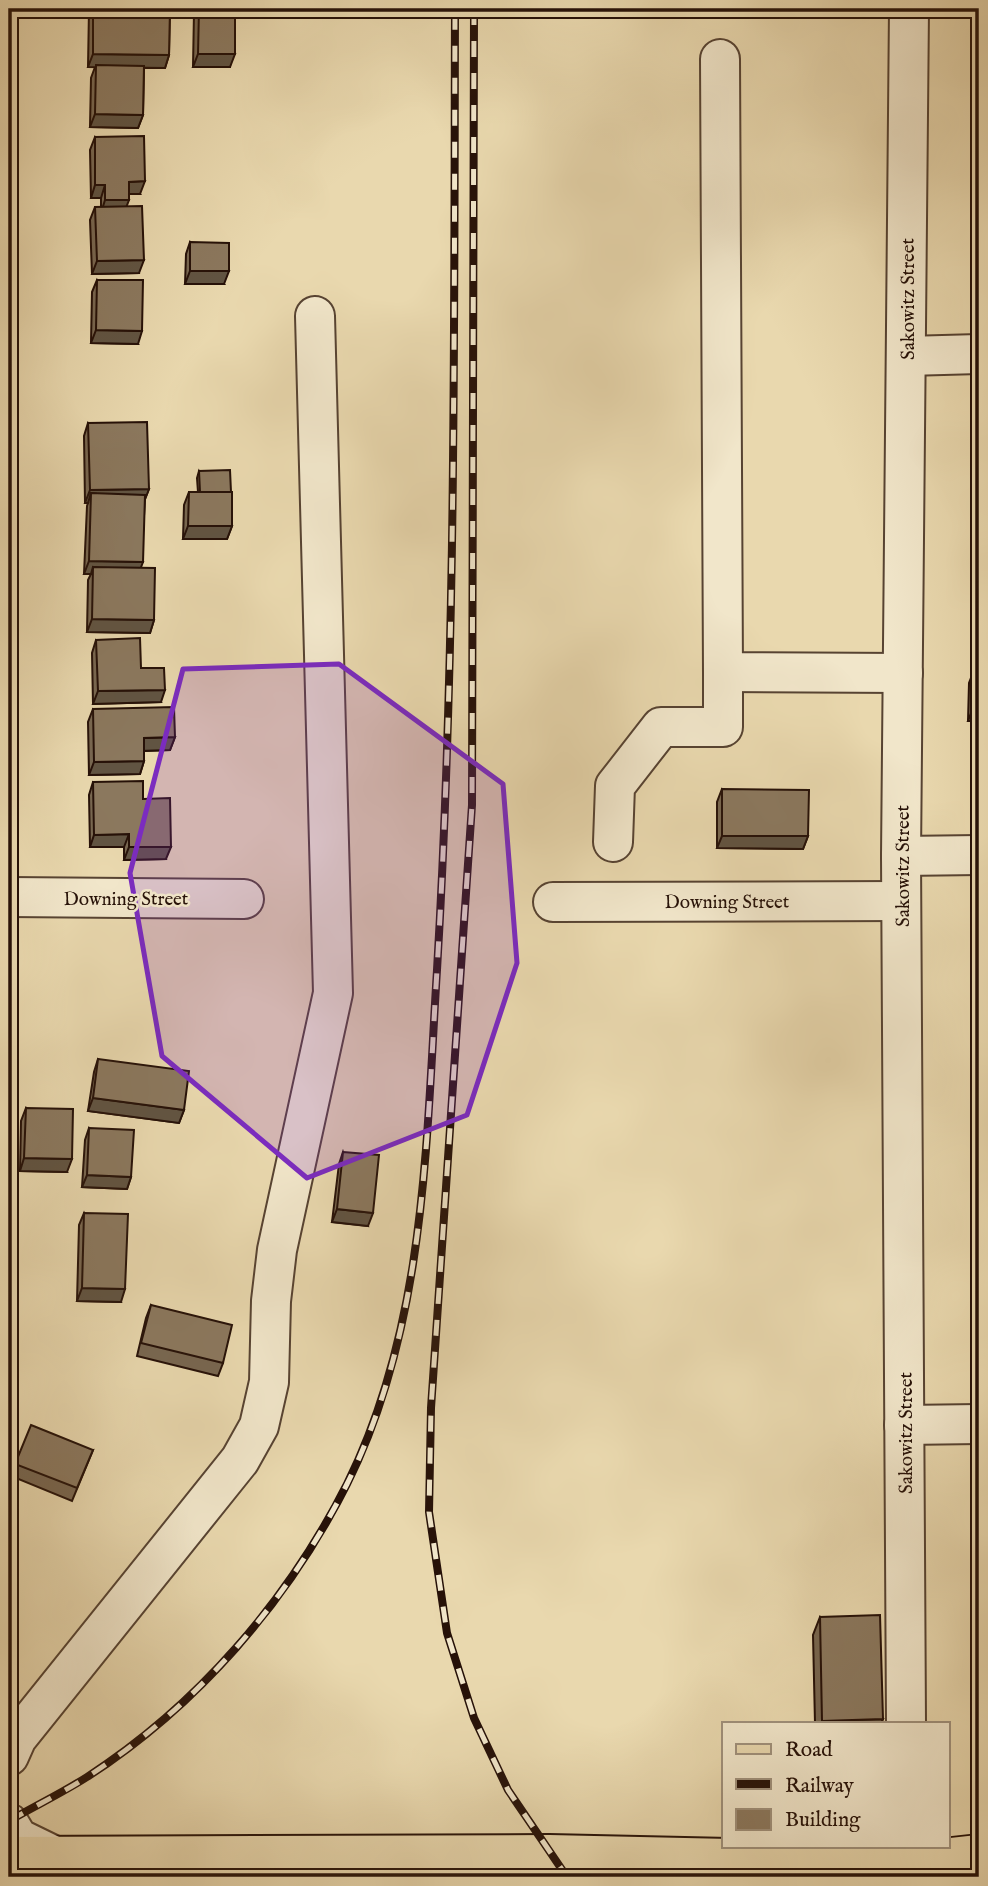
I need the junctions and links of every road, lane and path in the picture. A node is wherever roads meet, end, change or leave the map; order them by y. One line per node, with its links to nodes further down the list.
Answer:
1 (909, 9): 5 (street, Sakowitz Street)
2 (720, 59): 6 (street)
3 (315, 316): 18 (street)
4 (979, 354): 5 (street)
5 (907, 356): 7 (street, Sakowitz Street)
6 (723, 672): 7 (street); 8 (street)
7 (903, 673): 10 (street, Sakowitz Street)
8 (613, 842)
9 (979, 855): 10 (street)
10 (901, 856): 13 (street, Sakowitz Street)
11 (9, 897): 12 (street, Downing Street)
12 (243, 899)
13 (901, 901): 14 (street, Downing Street); 16 (street, Sakowitz Street)
14 (553, 902)
15 (979, 1424): 16 (street)
16 (905, 1425): 17 (street, Sakowitz Street)
17 (906, 1722)
18 (9, 1756)
19 (9, 1822): 24 (street)
20 (907, 1854): 21 (main road); 25 (main road)
21 (979, 1854)
22 (9, 1856): 24 (main road)
23 (438, 1866): 24 (main road); 25 (main road)
24 (55, 1867)
25 (733, 1867)

